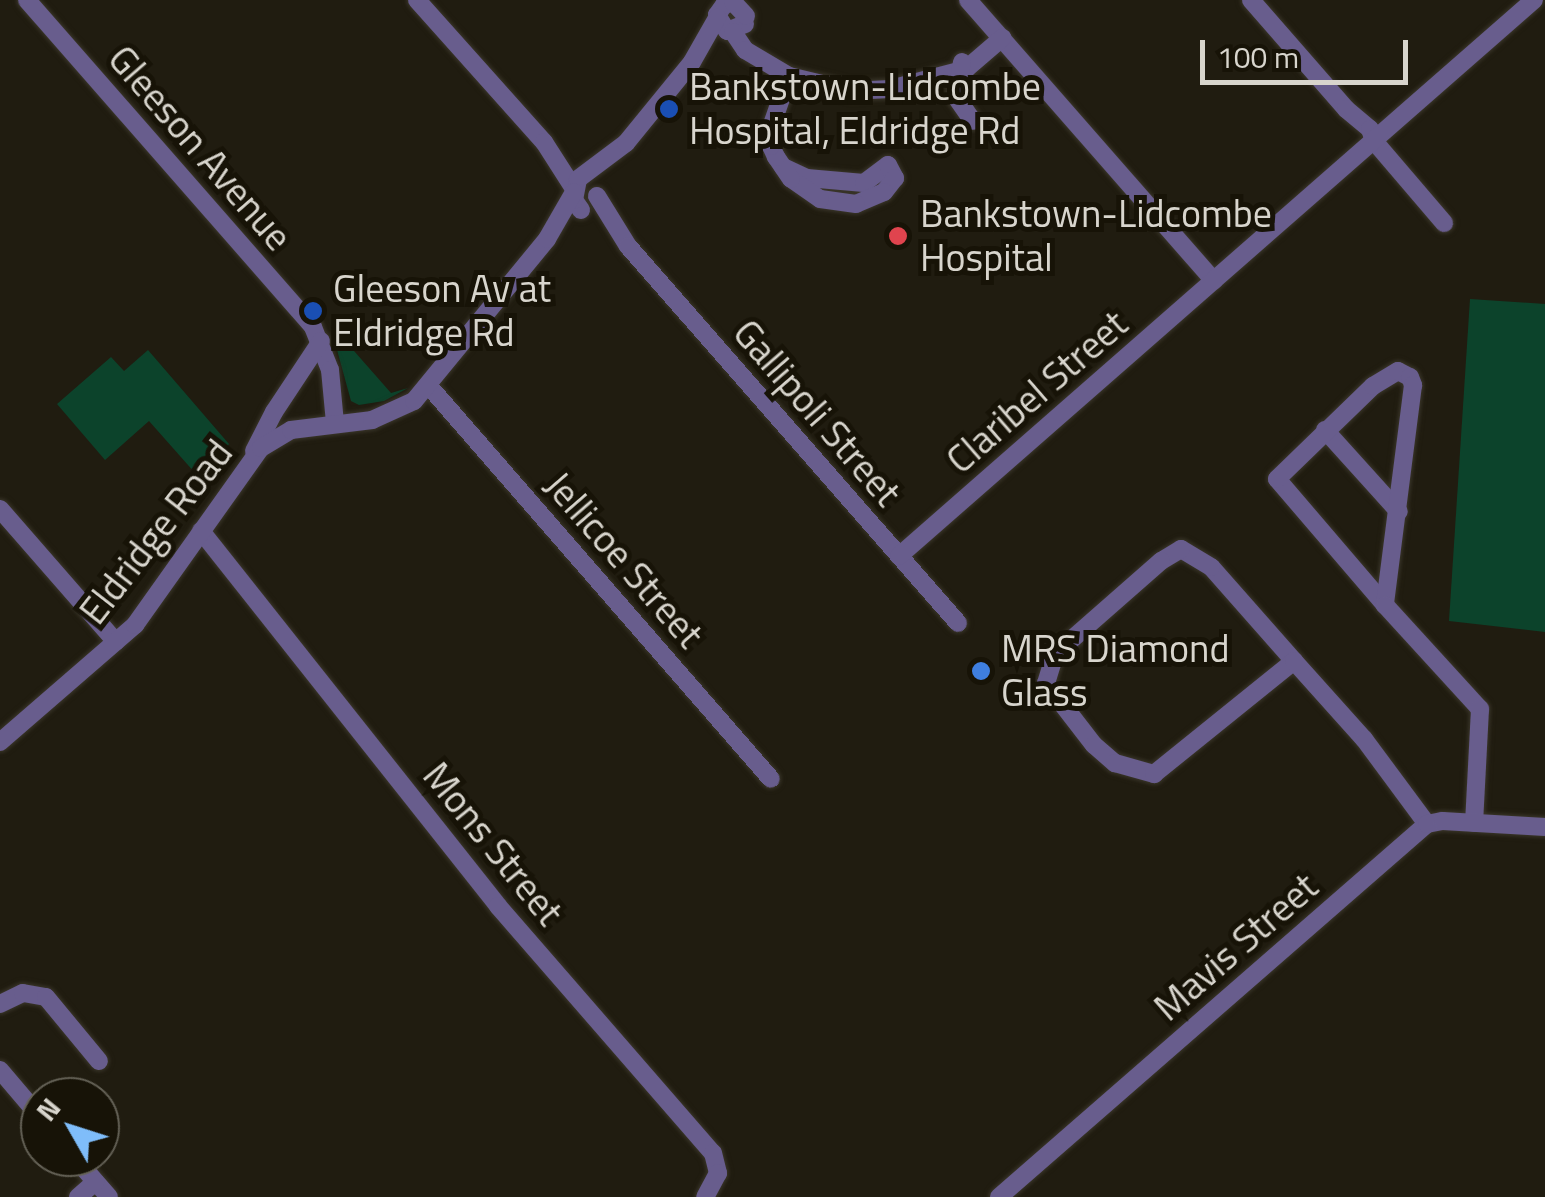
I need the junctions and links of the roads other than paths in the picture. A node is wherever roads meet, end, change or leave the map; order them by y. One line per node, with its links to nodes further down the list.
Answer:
1 (27, 0): 18 (street, Gleeson Avenue)
2 (417, 0): 15 (street, Gallipoli Street)
3 (968, 0): 7 (street)
4 (1250, 0): 13 (street)
5 (1534, 0): 13 (street, Claribel Street)
6 (731, 12): 10 (street); 15 (street, Eldridge Road)
7 (999, 35): 9 (street); 17 (street)
8 (886, 69): 11 (street)
9 (957, 71): 11 (street); 12 (street)
10 (789, 76): 11 (street); 14 (street)
11 (890, 89)
12 (973, 121)
13 (1374, 141): 16 (street); 17 (street, Claribel Street)
14 (783, 167): 14 (street)
15 (585, 193): 19 (street, Eldridge Road); 26 (street, Gallipoli Street)
16 (1444, 223)
17 (1214, 281): 26 (street, Claribel Street)
18 (322, 341): 20 (street); 22 (street)
19 (428, 385): 20 (street, Eldridge Road); 32 (street, Jellicoe Street)
20 (336, 424): 22 (street, Eldridge Road)
21 (1325, 430): 24 (street); 24 (street); 27 (street)
22 (248, 462): 25 (street, Eldridge Road)
23 (0, 509): 29 (street)
24 (1399, 512): 27 (street)
25 (200, 531): 29 (street, Eldridge Road); 44 (street, Mons Street)
26 (899, 556): 28 (street, Gallipoli Street)
27 (1385, 605): 33 (street)
28 (958, 623)
29 (116, 642): 31 (street, Eldridge Road)
30 (1294, 662): 30 (street); 34 (street)
31 (0, 742)
32 (772, 779)
33 (1474, 823): 34 (street); 35 (street)
34 (1427, 824): 45 (street, Mavis Street)
35 (1545, 827)
36 (0, 1004): 37 (street)
37 (100, 1061)
38 (0, 1070): 39 (street)
39 (20, 1094)
40 (91, 1177): 41 (street)
41 (95, 1182): 42 (street); 43 (street)
42 (78, 1197)
43 (109, 1197)
44 (705, 1197)
45 (998, 1197)

